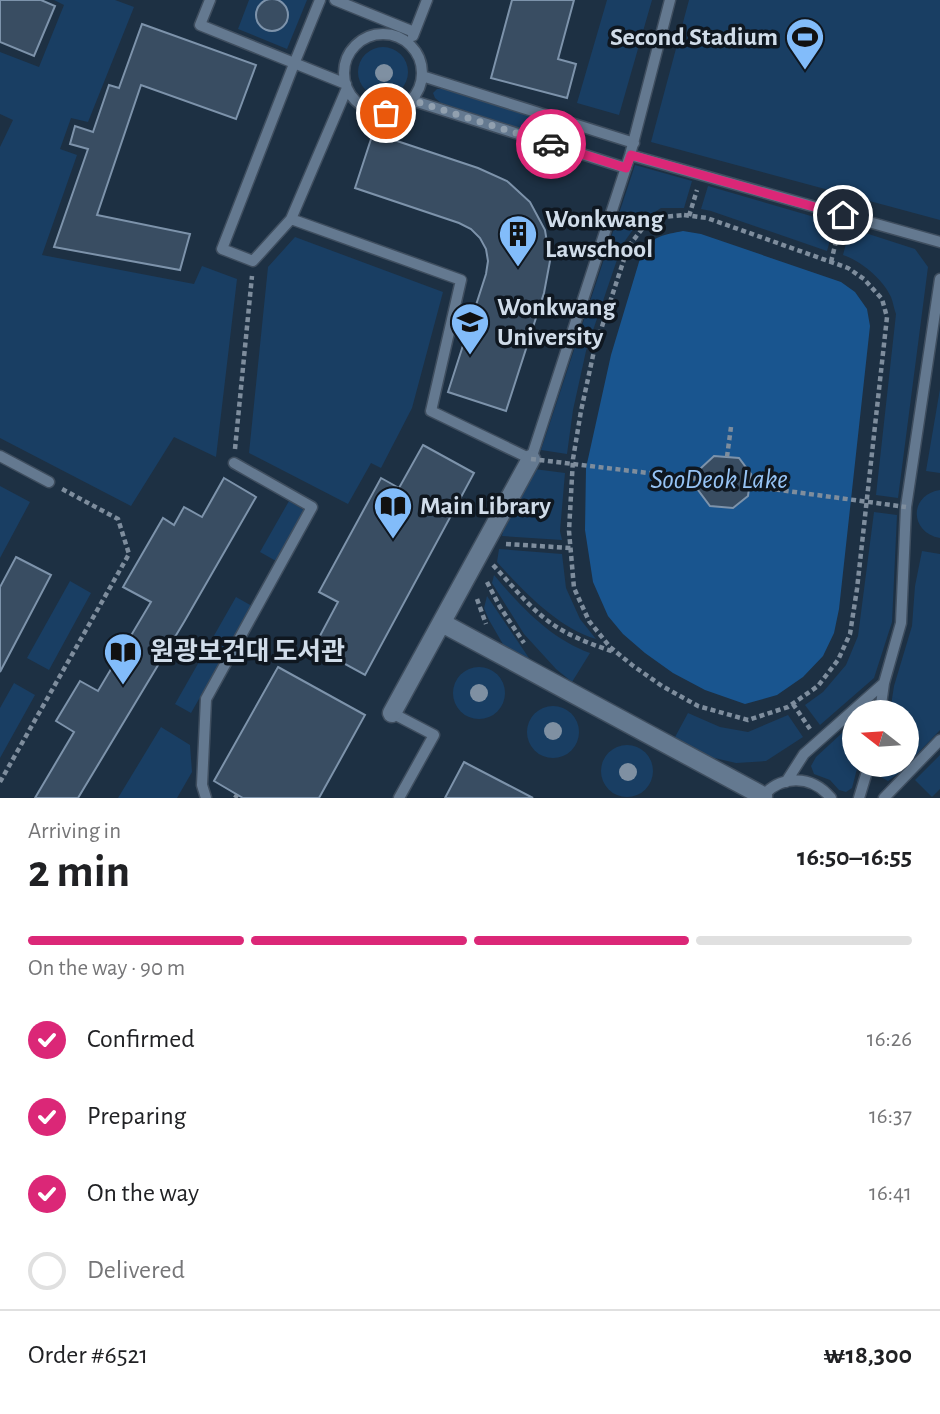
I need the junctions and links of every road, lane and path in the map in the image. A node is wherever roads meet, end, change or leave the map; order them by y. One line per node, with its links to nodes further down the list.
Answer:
1 (211, 0): 8 (lane)
2 (320, 0): 8 (lane)
3 (335, 0): 6 (lane)
4 (426, 0): 6 (lane)
5 (670, 0): 12 (lane)
6 (414, 32): 7 (lane)
7 (410, 44): 9 (lane); 10 (lane)
8 (294, 64): 10 (lane); 20 (lane)
9 (422, 76): 11 (lane); 12 (lane)
10 (346, 86): 11 (lane); 18 (lane)
11 (411, 100): 14 (lane)
12 (634, 143): 13 (lane)
13 (631, 155): 14 (lane); 15 (lane)
14 (626, 168): 26 (lane)
15 (701, 175): 16 (lane); 17 (path)
16 (843, 215): 19 (lane); 21 (path)
17 (689, 216): 21 (path); 32 (path)
18 (291, 219): 20 (lane); 26 (lane)
19 (940, 242)
20 (253, 261): 27 (path)
21 (831, 262): 40 (path)
22 (940, 279): 31 (lane)
23 (731, 427): 25 (path)
24 (0, 456): 29 (lane)
25 (727, 457)
26 (531, 459): 28 (path, bridge); 33 (street)
27 (234, 463): 48 (lane)
28 (699, 479)
29 (49, 482): 45 (path)
30 (750, 485): 31 (path, bridge)
31 (906, 507): 38 (lane)
32 (571, 548): 33 (path); 36 (path)
33 (478, 557): 34 (street); 35 (path); 36 (path); 37 (path)
34 (442, 623): 37 (street); 41 (street)
35 (531, 651)
36 (618, 654): 40 (path)
37 (502, 656): 47 (street)
38 (884, 683): 39 (lane); 43 (lane)
39 (882, 700)
40 (793, 704): 43 (path)
41 (392, 713): 49 (lane)
42 (940, 740): 52 (lane)
43 (819, 741): 46 (lane)
44 (865, 777): 51 (lane)
45 (0, 782)
46 (786, 782): 47 (lane); 50 (lane)
47 (762, 797)
48 (206, 798)
49 (399, 798)
50 (831, 798)
51 (859, 798)
52 (884, 798)

